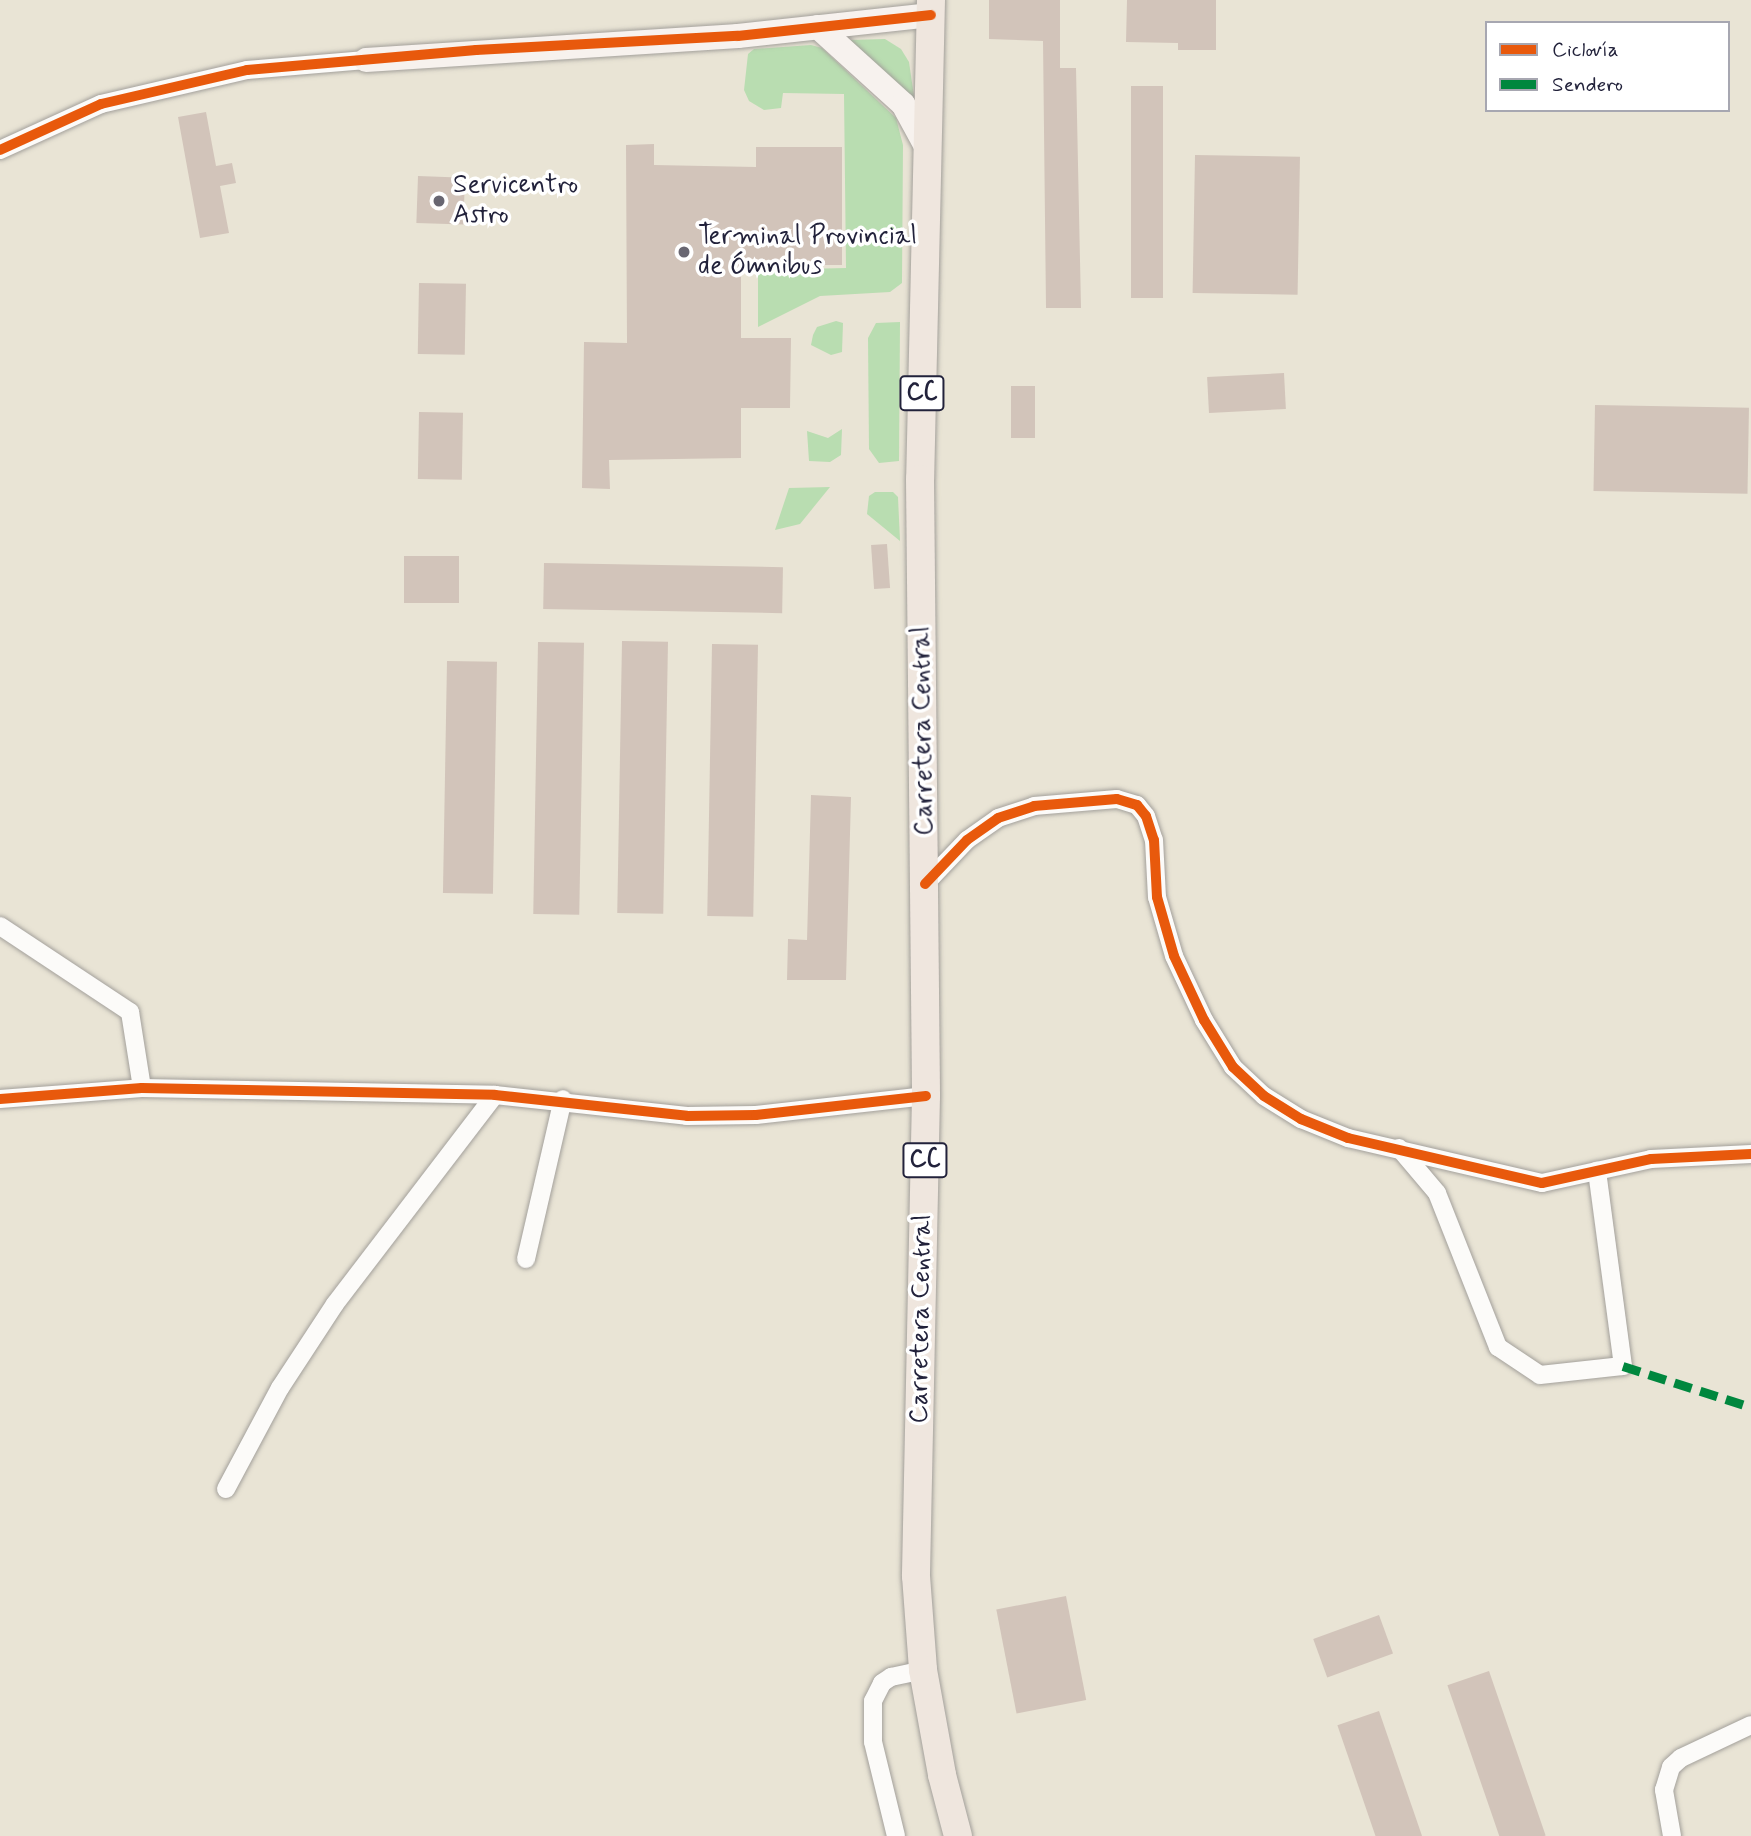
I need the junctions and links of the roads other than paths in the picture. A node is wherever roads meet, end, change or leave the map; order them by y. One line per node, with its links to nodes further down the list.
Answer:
1 (931, 8): 2 (street); 4 (main road, Carretera Central / CC)
2 (818, 27): 3 (street); 4 (street)
3 (366, 60): 5 (street)
4 (927, 148): 6 (main road, Carretera Central / CC)
5 (0, 150)
6 (925, 884): 10 (main road, Carretera Central / CC); 13 (street)
7 (0, 926): 8 (street)
8 (142, 1088): 9 (street); 11 (street)
9 (495, 1095): 12 (street); 17 (street)
10 (926, 1096): 12 (street); 18 (main road, Carretera Central / CC)
11 (0, 1099)
12 (564, 1099): 16 (street)
13 (1399, 1148): 15 (street); 15 (street)
14 (1751, 1154): 15 (street)
15 (1597, 1171)
16 (526, 1259)
17 (226, 1489)
18 (923, 1670): 20 (street); 21 (main road, Carretera Central / CC)
19 (1751, 1726): 22 (street)
20 (896, 1836)
21 (958, 1836)
22 (1672, 1836)

